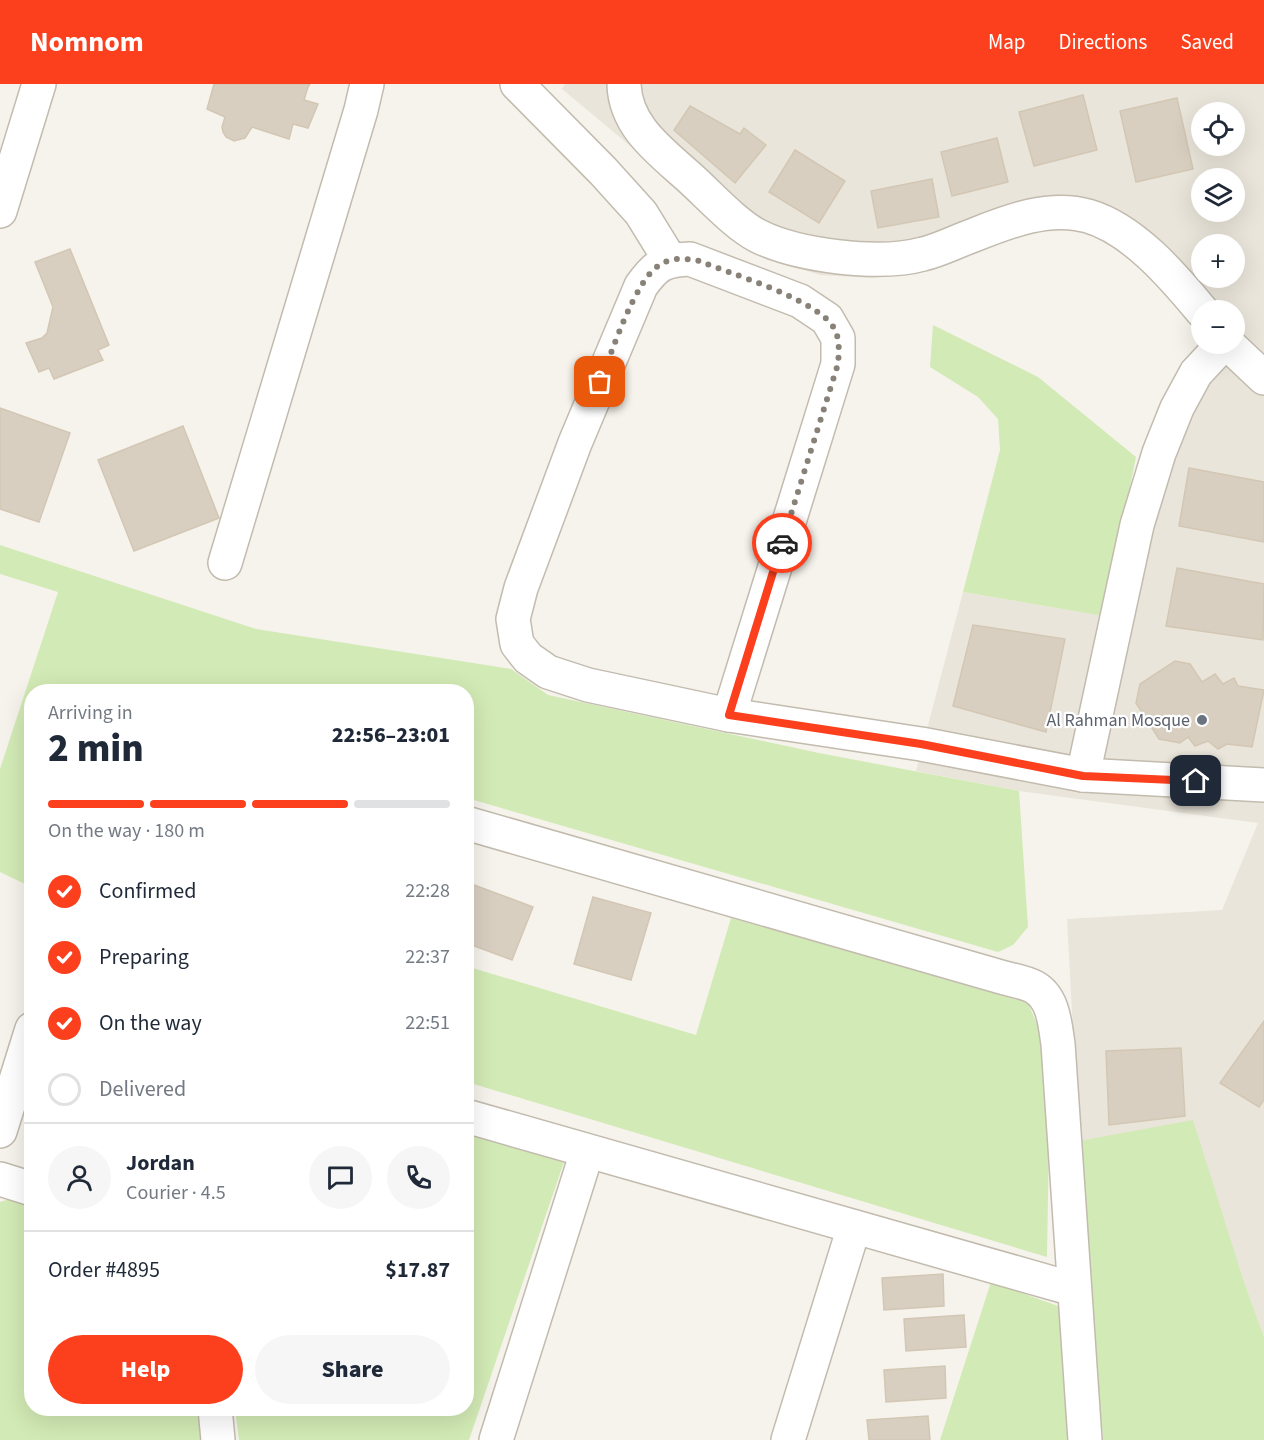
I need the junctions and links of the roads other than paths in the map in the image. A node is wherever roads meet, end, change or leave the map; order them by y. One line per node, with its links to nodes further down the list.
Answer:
1 (39, 84): 5 (street)
2 (367, 84): 11 (street)
3 (517, 84): 6 (street)
4 (624, 84): 7 (street)
5 (0, 212)
6 (670, 260): 12 (street); 12 (street)
7 (1193, 300)
8 (1214, 354): 13 (street)
9 (1239, 354): 10 (street)
10 (1264, 378)
11 (225, 563)
12 (729, 715): 13 (street)
13 (1083, 776): 14 (street)
14 (1264, 785)
15 (474, 825): 23 (street)
16 (24, 1054): 18 (street)
17 (474, 1118): 19 (street)
18 (0, 1131)
19 (587, 1152): 22 (street); 26 (street)
20 (0, 1179): 21 (street)
21 (24, 1186)
22 (854, 1227): 23 (street); 27 (street)
23 (1073, 1289): 28 (street)
24 (216, 1416): 25 (street)
25 (218, 1440)
26 (496, 1440)
27 (788, 1440)
28 (1085, 1440)

